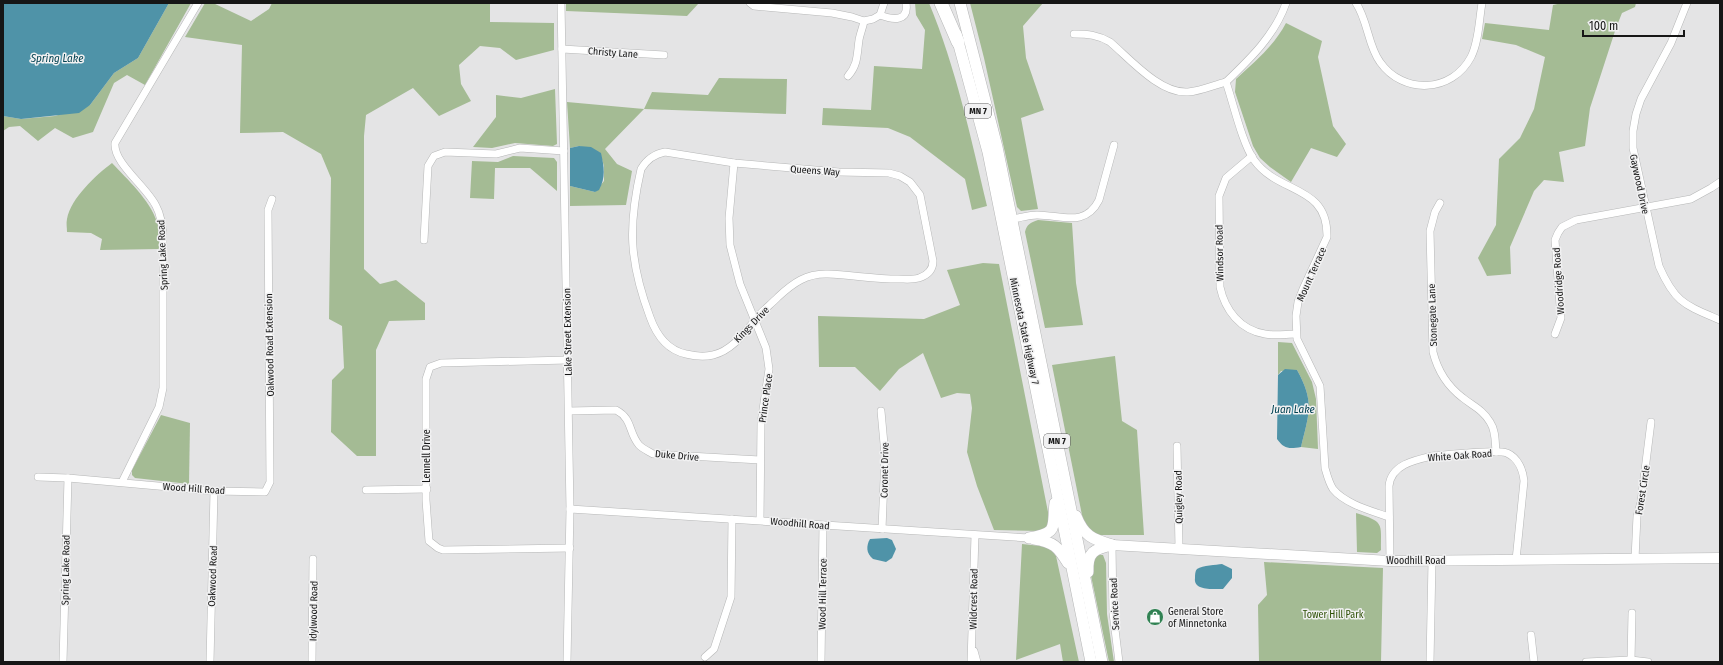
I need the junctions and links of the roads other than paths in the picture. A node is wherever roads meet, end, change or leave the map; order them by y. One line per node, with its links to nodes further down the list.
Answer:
1 (198, 3): 46 (street, Spring Lake Road)
2 (561, 3): 17 (street, Lake Street Extension)
3 (750, 3): 14 (street)
4 (884, 3): 13 (street)
5 (906, 3): 13 (street)
6 (941, 3): 16 (highway)
7 (946, 3): 16 (main road, Minnesota State Highway 7 / MN 7)
8 (960, 3): 30 (main road, Minnesota State Highway 7 / MN 7)
9 (1286, 3): 20 (street)
10 (1356, 3): 11 (street)
11 (1482, 3)
12 (1687, 3): 29 (street, Gaywood Drive)
13 (880, 15): 14 (street)
14 (864, 21): 19 (street)
15 (1074, 34): 20 (street)
16 (958, 42): 51 (main road, Minnesota State Highway 7 / MN 7)
17 (562, 48): 18 (street, Christy Lane); 22 (street, Lake Street Extension)
18 (664, 55)
19 (848, 76)
20 (1226, 82): 23 (street, Mount Terrace)
21 (1114, 144): 30 (street)
22 (564, 151): 31 (street); 37 (street, Lake Street Extension)
23 (1252, 156): 35 (street, Mount Terrace); 35 (street, Windsor Road)
24 (734, 164): 25 (street, Queens Way); 32 (street, Queens Way); 34 (street, Prince Place)
25 (640, 176): 34 (street, Kings Drive)
26 (1720, 182): 29 (street, Woodridge Road)
27 (272, 198): 50 (street, Oakwood Road Extension)
28 (1440, 203): 42 (street, Stonegate Lane)
29 (1646, 208): 33 (street, Gaywood Drive); 36 (street, Woodridge Road)
30 (1012, 219): 51 (main road, Minnesota State Highway 7 / MN 7)
31 (424, 240)
32 (932, 269): 34 (street, Kings Drive)
33 (1720, 320)
34 (754, 322): 43 (street, Prince Place)
35 (1296, 334): 53 (street, Mount Terrace)
36 (1555, 334)
37 (568, 360): 39 (street, Lake Street Extension); 48 (street, Lennell Drive)
38 (882, 410): 57 (street, Coronet Drive)
39 (569, 411): 43 (street, Duke Drive); 52 (street, Lake Street Extension)
40 (1651, 422): 65 (street, Forest Circle)
41 (1176, 446): 62 (street, Quigley Road)
42 (1496, 452): 53 (street, White Oak Road); 66 (street, White Oak Road)
43 (760, 460): 55 (street, Prince Place)
44 (38, 477): 45 (street)
45 (68, 478): 46 (street); 76 (street, Spring Lake Road)
46 (122, 482): 49 (street, Wood Hill Road)
47 (366, 490): 48 (street)
48 (427, 490): 61 (street, Lennell Drive)
49 (214, 491): 50 (street, Wood Hill Road); 77 (street, Oakwood Road)
50 (266, 492)
51 (1064, 499): 59 (main road); 60 (main road); 69 (main road, Minnesota State Highway 7 / MN 7); 70 (main road, Minnesota State Highway 7 / MN 7)
52 (570, 509): 54 (street, Woodhill Road); 61 (street, Lake Street Extension)
53 (1389, 517): 67 (street, White Oak Road)
54 (732, 519): 55 (street, Woodhill Road); 74 (street)
55 (760, 520): 56 (street, Woodhill Road)
56 (823, 525): 57 (street, Woodhill Road); 80 (street, Wood Hill Terrace)
57 (882, 529): 58 (street, Woodhill Road)
58 (975, 535): 59 (street, Woodhill Road); 73 (street, Wildcrest Road)
59 (1029, 538): 69 (main road)
60 (1112, 545): 62 (street, Woodhill Road); 70 (main road); 85 (street, Service Road)
61 (570, 548): 79 (street, Lake Street Extension)
62 (1179, 548): 67 (street, Woodhill Road)
63 (1720, 558): 65 (street, Woodhill Road)
64 (314, 559): 78 (street, Idylwood Road)
65 (1635, 559): 66 (street, Woodhill Road)
66 (1516, 560): 68 (street, Woodhill Road)
67 (1390, 561): 68 (street, Woodhill Road)
68 (1432, 561): 86 (street)
69 (1072, 568): 83 (main road, Minnesota State Highway 7 / MN 7)
70 (1089, 599): 84 (main road, Minnesota State Highway 7 / MN 7)
71 (1632, 613): 75 (street)
72 (1531, 635): 87 (street)
73 (972, 644): 81 (street, Wildcrest Road); 82 (street)
74 (704, 657)
75 (1631, 660): 88 (street); 89 (street)
76 (63, 662)
77 (210, 662)
78 (312, 662)
79 (567, 662)
80 (821, 662)
81 (971, 662)
82 (977, 662)
83 (1091, 662)
84 (1102, 662)
85 (1119, 662)
86 (1430, 662)
87 (1534, 662)
88 (1586, 662)
89 (1648, 662)

